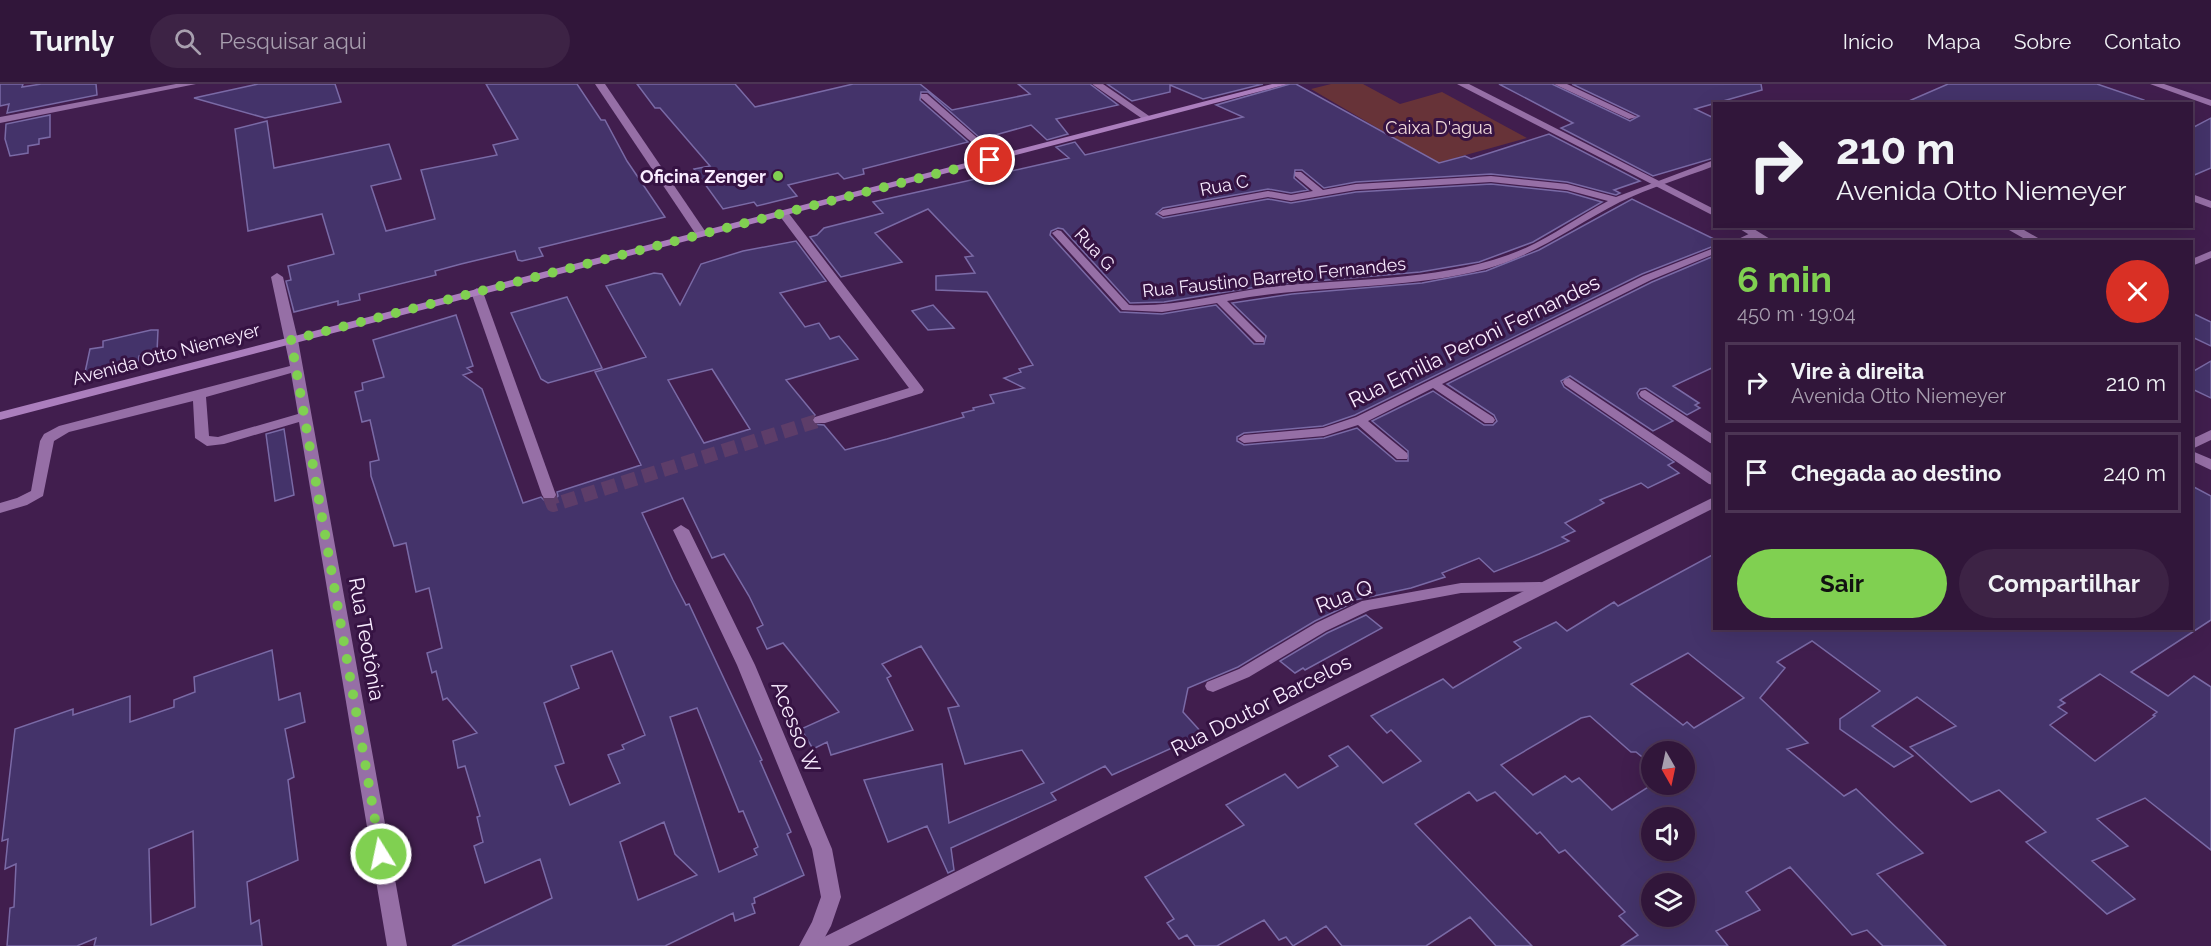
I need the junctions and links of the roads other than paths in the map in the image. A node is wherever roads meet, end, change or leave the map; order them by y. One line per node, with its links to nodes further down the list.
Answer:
1 (191, 84): 12 (street)
2 (600, 84): 27 (street)
3 (1097, 84): 11 (street)
4 (1283, 84): 11 (main road, Avenida Otto Niemeyer)
5 (1462, 84): 16 (street)
6 (1559, 84): 10 (street)
7 (2155, 84): 9 (street)
8 (924, 96): 13 (lane)
9 (2211, 103)
10 (1632, 117)
11 (1148, 118): 13 (main road, Avenida Otto Niemeyer)
12 (0, 120)
13 (995, 158): 22 (main road, Avenida Otto Niemeyer)
14 (1713, 164): 16 (lane, Rua Faustino Barreto Fernandes)
15 (1298, 174): 17 (lane)
16 (1656, 184): 19 (lane, Rua Faustino Barreto Fernandes); 21 (street)
17 (1321, 193): 19 (lane, Rua C); 23 (lane, Rua C)
18 (2193, 197): 20 (street)
19 (1617, 200): 37 (lane, Rua Faustino Barreto Fernandes)
20 (2211, 205)
21 (1713, 212)
22 (783, 213): 27 (main road, Avenida Otto Niemeyer); 48 (street)
23 (1163, 213)
24 (1744, 228): 28 (street)
25 (2011, 228): 31 (street)
26 (1057, 233): 38 (lane, Rua G)
27 (701, 234): 36 (main road, Avenida Otto Niemeyer)
28 (1755, 234): 29 (lane); 30 (street)
29 (1742, 240)
30 (1766, 240)
31 (2036, 240)
32 (1713, 251): 43 (lane, Rua Emilia Peroni Fernandes)
33 (2211, 254): 34 (street)
34 (2193, 263)
35 (277, 277): 39 (street, Rua Teotônia)
36 (477, 292): 39 (main road, Avenida Otto Niemeyer); 59 (street)
37 (1220, 300): 38 (lane, Rua Faustino Barreto Fernandes); 40 (lane)
38 (1126, 308)
39 (291, 340): 41 (street, Rua Teotônia); 46 (main road, Avenida Otto Niemeyer)
40 (1260, 340)
41 (296, 368): 45 (street); 47 (street, Rua Teotônia)
42 (1569, 382): 58 (lane)
43 (1433, 383): 49 (lane, Rua Emilia Peroni Fernandes); 50 (lane)
44 (1645, 394): 53 (lane)
45 (199, 395): 47 (street); 61 (street)
46 (0, 416)
47 (305, 416): 65 (street, Rua Teotônia)
48 (820, 420)
49 (1360, 420): 52 (lane, Rua Emilia Peroni Fernandes); 55 (lane)
50 (1489, 420)
51 (2211, 434): 54 (street)
52 (1244, 439)
53 (1713, 439)
54 (2193, 444)
55 (1402, 456)
56 (2193, 456): 57 (street)
57 (2211, 465)
58 (1713, 480)
59 (549, 495)
60 (1713, 502): 63 (street, Rua Doutor Barcelos)
61 (0, 508)
62 (681, 530): 66 (street, Acesso W)
63 (1540, 587): 64 (lane, Rua Q); 67 (street, Rua Doutor Barcelos)
64 (1213, 686)
65 (397, 946)
66 (808, 946)
67 (828, 946)

